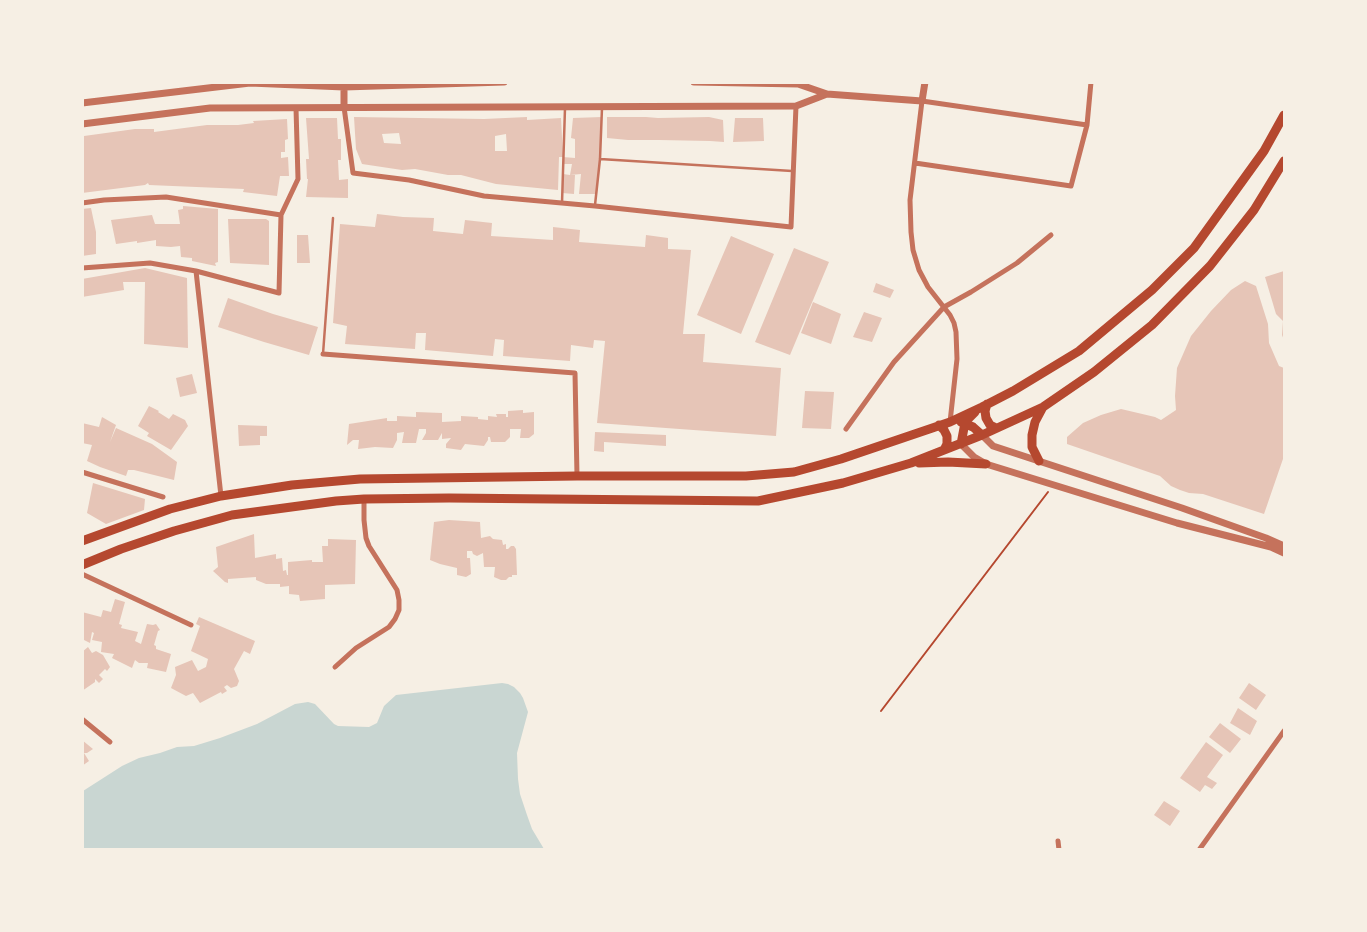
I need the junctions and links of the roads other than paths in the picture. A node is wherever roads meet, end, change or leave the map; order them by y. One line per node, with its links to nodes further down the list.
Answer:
1 (504, 82): 6 (street)
2 (694, 82): 7 (street)
3 (925, 82): 8 (street)
4 (1091, 82): 17 (street)
5 (250, 83): 6 (street); 9 (street)
6 (344, 87): 13 (street)
7 (826, 94): 8 (street); 12 (street)
8 (922, 101): 17 (street); 20 (street)
9 (82, 103)
10 (565, 106): 11 (street); 13 (street); 23 (lane)
11 (602, 106): 12 (street); 18 (lane)
12 (796, 106): 21 (street)
13 (344, 107): 14 (street); 23 (street)
14 (296, 108): 16 (street); 25 (street)
15 (1284, 114): 32 (main road)
16 (82, 124)
17 (1087, 125): 20 (street)
18 (600, 159): 21 (lane); 24 (lane)
19 (1284, 161): 33 (main road)
20 (915, 163): 30 (street)
21 (794, 171): 24 (street)
22 (82, 203): 25 (street)
23 (562, 204): 24 (street)
24 (595, 206)
25 (282, 215): 29 (street)
26 (333, 218): 31 (lane)
27 (1051, 235): 30 (street)
28 (82, 268): 29 (street)
29 (196, 271): 47 (street)
30 (944, 307): 34 (street); 38 (street)
31 (323, 354): 46 (street)
32 (984, 406): 34 (main road); 35 (main road); 37 (main road)
33 (1044, 407): 37 (main road); 42 (main road)
34 (950, 422): 35 (main road); 36 (main road)
35 (966, 424): 39 (main road); 40 (main road)
36 (939, 425): 41 (main road); 46 (main road)
37 (996, 428): 39 (main road)
38 (846, 429)
39 (982, 435): 40 (main road); 42 (street)
40 (961, 444): 41 (main road); 44 (street)
41 (944, 450): 43 (main road)
42 (1039, 461): 51 (street)
43 (911, 463): 44 (main road); 49 (main road)
44 (986, 464): 52 (street)
45 (82, 472): 48 (street)
46 (577, 476): 47 (main road)
47 (221, 496): 50 (main road)
48 (163, 497)
49 (364, 499): 53 (main road); 56 (street)
50 (82, 541)
51 (1284, 546)
52 (1284, 553)
53 (82, 565)
54 (82, 574): 55 (street)
55 (191, 625)
56 (335, 667)
57 (82, 718): 59 (street)
58 (1284, 731): 62 (street)
59 (110, 742)
60 (1058, 842): 61 (street)
61 (1059, 850)
62 (1198, 850)

